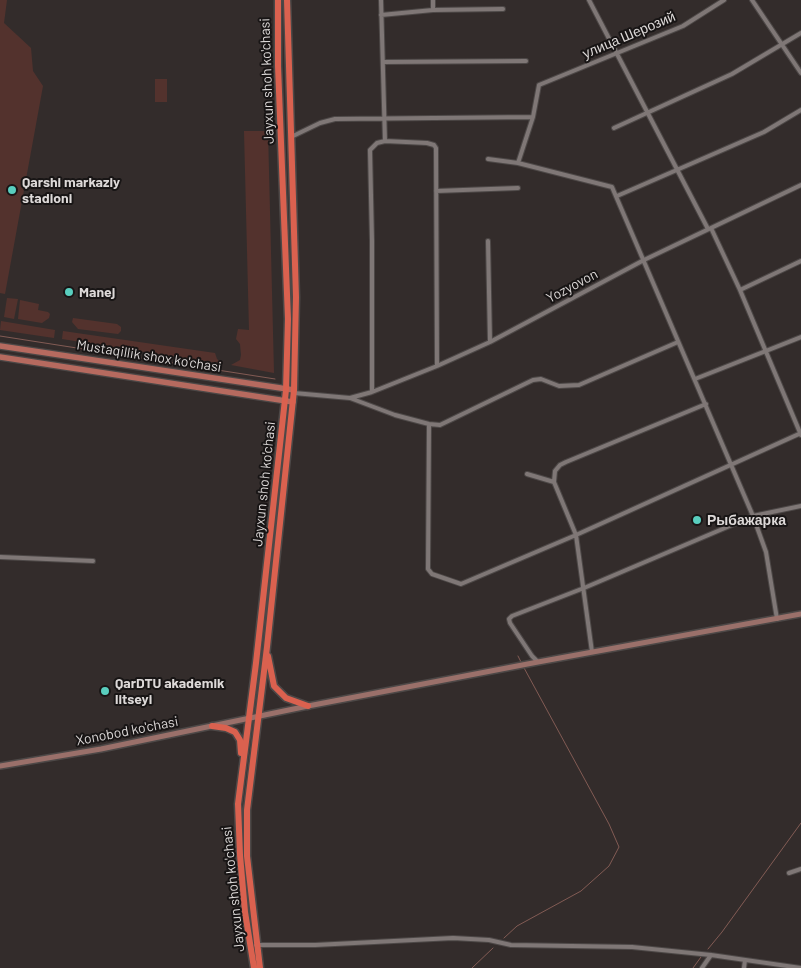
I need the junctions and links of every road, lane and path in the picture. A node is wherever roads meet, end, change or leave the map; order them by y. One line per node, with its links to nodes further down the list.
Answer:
1 (278, 0): 44 (highway, Jayxun shoh ko'chasi)
2 (287, 0): 22 (highway, Jayxun shoh ko'chasi)
3 (381, 0): 10 (street)
4 (433, 0): 9 (street)
5 (589, 0): 13 (street)
6 (724, 0): 13 (street, улица Шерозий)
7 (752, 0): 12 (street)
8 (503, 9): 9 (street)
9 (433, 10): 10 (street)
10 (381, 15): 15 (street)
11 (801, 33): 12 (street)
12 (782, 45): 16 (street); 18 (street)
13 (616, 53): 18 (street); 19 (street, улица Шерозий)
14 (526, 61): 15 (street)
15 (384, 62): 20 (street)
16 (801, 73)
17 (801, 110): 26 (street)
18 (648, 113): 21 (street); 26 (street)
19 (533, 117): 20 (street); 25 (street)
20 (383, 118): 22 (street); 23 (street)
21 (614, 128)
22 (291, 137): 45 (highway, Jayxun shoh ko'chasi)
23 (384, 141): 29 (street); 46 (street)
24 (488, 159): 25 (street)
25 (518, 164): 30 (street)
26 (678, 170): 30 (street); 31 (street)
27 (801, 185): 31 (street, Yozyovon)
28 (518, 188): 29 (street)
29 (436, 191): 42 (street)
30 (617, 196): 33 (street)
31 (710, 229): 33 (street, Yozyovon); 35 (street)
32 (488, 241): 37 (street)
33 (644, 260): 37 (street, Yozyovon); 38 (street)
34 (801, 261): 35 (street)
35 (740, 290): 40 (street)
36 (801, 337): 40 (street)
37 (490, 342): 42 (street, Yozyovon)
38 (678, 342): 43 (street); 51 (street)
39 (0, 346): 44 (main road, Mustaqillik shox ko'chasi)
40 (766, 352): 43 (street); 52 (street)
41 (0, 358): 48 (main road, Mustaqillik shox ko'chasi)
42 (437, 366): 46 (street, Yozyovon)
43 (695, 379): 50 (street)
44 (286, 390): 45 (main road, Mustaqillik shox ko'chasi); 48 (highway, Jayxun shoh ko'chasi)
45 (294, 392): 47 (street); 49 (highway, Jayxun shoh ko'chasi)
46 (372, 392): 47 (street, Yozyovon)
47 (350, 398): 51 (street)
48 (285, 401): 49 (main road, Mustaqillik shox ko'chasi); 69 (highway, Jayxun shoh ko'chasi)
49 (293, 402): 64 (highway, Jayxun shoh ko'chasi)
50 (706, 404): 53 (street); 55 (street)
51 (429, 424): 58 (street)
52 (801, 434): 53 (street)
53 (730, 464): 57 (street); 58 (street)
54 (527, 474): 55 (street)
55 (554, 482): 58 (street)
56 (801, 506): 57 (street)
57 (754, 516): 61 (street); 63 (street)
58 (576, 535): 61 (street)
59 (0, 557): 60 (street)
60 (93, 562)
61 (584, 588): 65 (street); 66 (street)
62 (801, 614): 63 (main road, Xonobod ko'chasi)
63 (777, 619): 65 (main road, Xonobod ko'chasi)
64 (267, 647): 67 (highway); 68 (highway, Jayxun shoh ko'chasi)
65 (592, 652): 66 (main road, Xonobod ko'chasi)
66 (538, 662): 67 (main road, Xonobod ko'chasi)
67 (308, 706): 68 (main road, Xonobod ko'chasi)
68 (258, 716): 69 (main road, Xonobod ko'chasi); 75 (highway, Jayxun shoh ko'chasi)
69 (248, 718): 70 (main road, Xonobod ko'chasi); 72 (highway, Jayxun shoh ko'chasi)
70 (212, 726): 71 (main road, Xonobod ko'chasi); 72 (highway)
71 (0, 766)
72 (241, 774): 78 (highway, Jayxun shoh ko'chasi)
73 (801, 870): 74 (street)
74 (789, 873)
75 (256, 945): 76 (street); 79 (highway, Jayxun shoh ko'chasi)
76 (710, 955): 77 (street); 80 (street)
77 (746, 960): 81 (street); 82 (street)
78 (254, 968)
79 (260, 968)
80 (702, 968)
81 (744, 968)
82 (800, 968)

